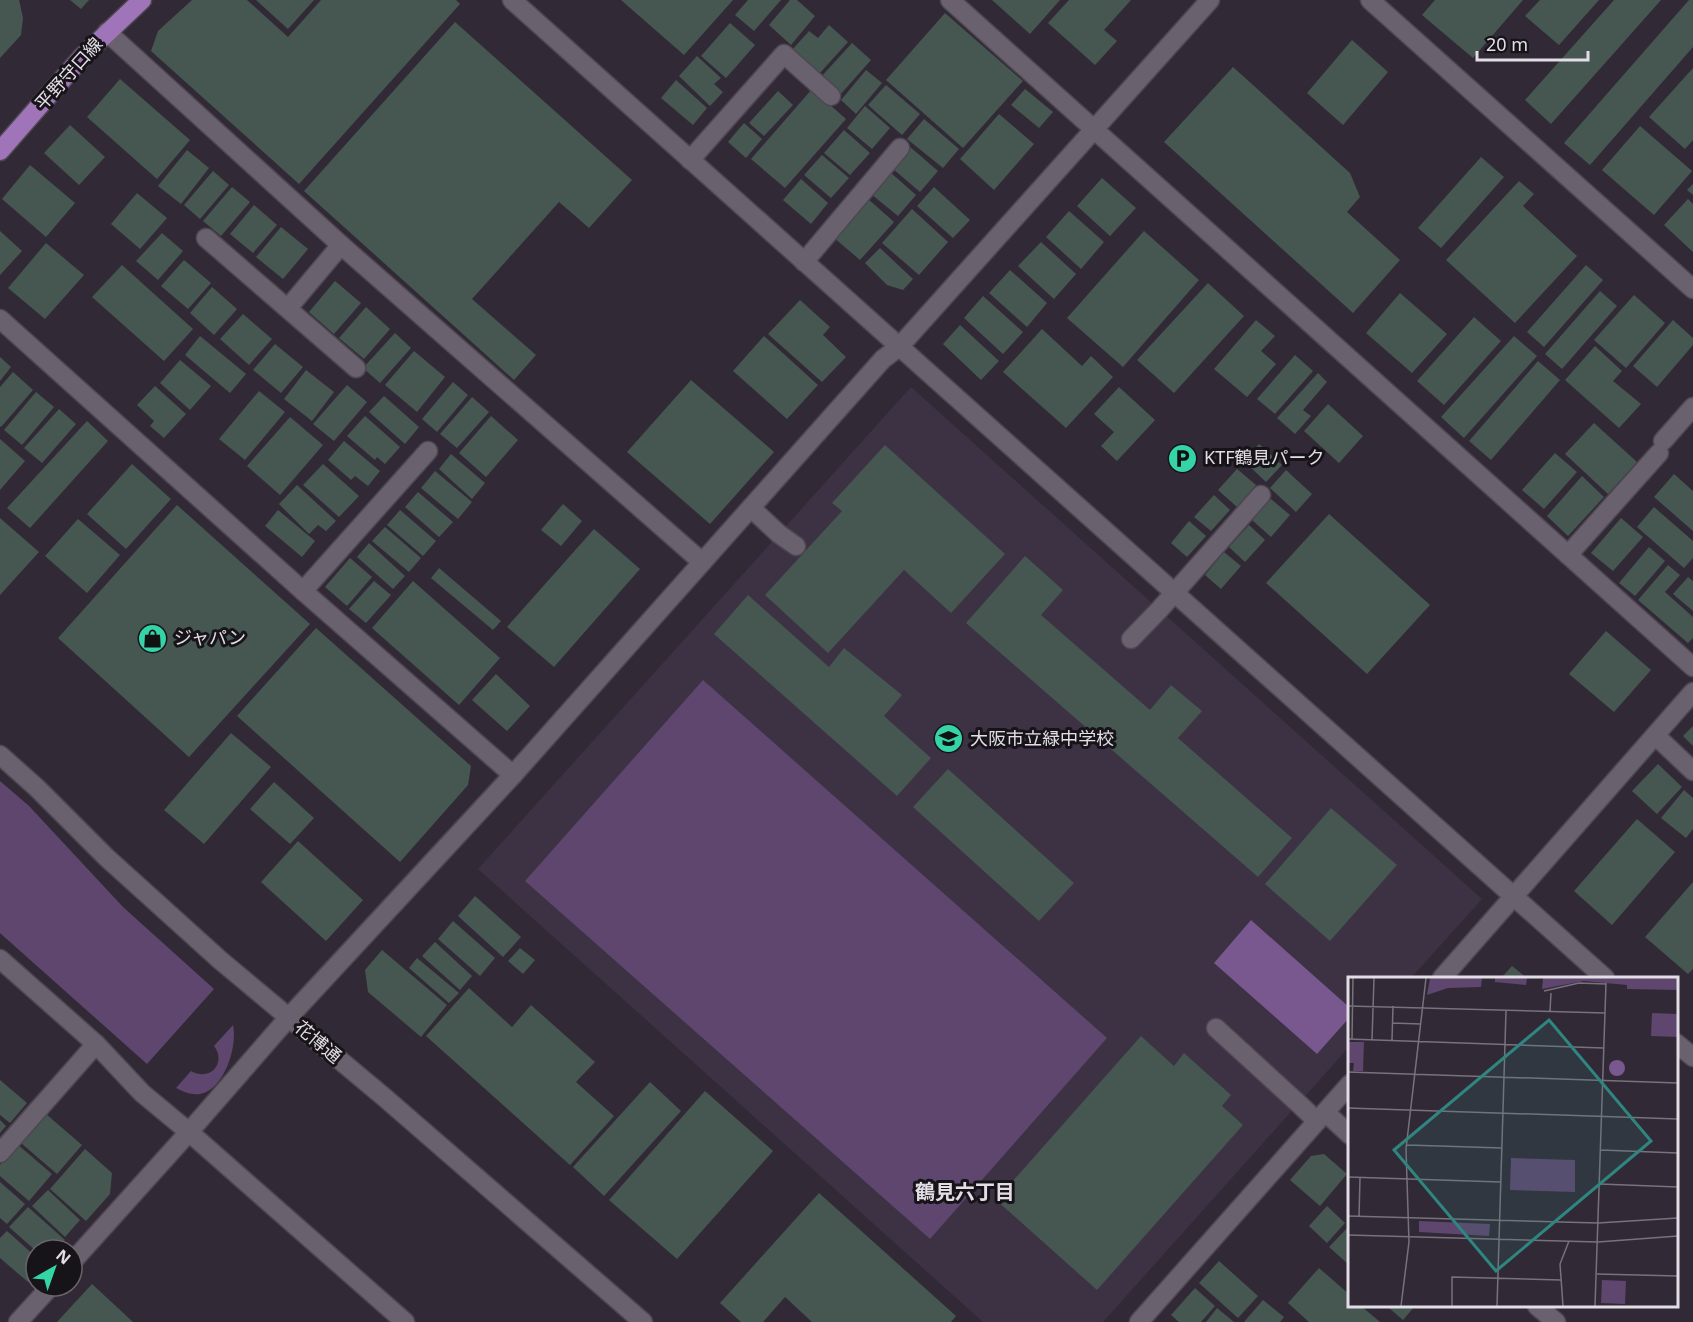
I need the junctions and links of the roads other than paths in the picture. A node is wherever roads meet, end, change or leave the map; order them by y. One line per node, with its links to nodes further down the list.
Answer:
1 (142, 0): 6 (main road, 平野守口線)
2 (512, 0): 11 (street)
3 (950, 0): 8 (street)
4 (1210, 0): 8 (street)
5 (1370, 0): 15 (street)
6 (107, 32): 10 (main road, 平野守口線); 13 (street)
7 (831, 96): 11 (street)
8 (1094, 131): 18 (street); 25 (street)
9 (900, 148): 14 (street)
10 (0, 151)
11 (690, 160): 14 (street)
12 (206, 238): 16 (street)
13 (341, 245): 16 (street); 26 (street)
14 (804, 262): 18 (street)
15 (1693, 289)
16 (288, 308): 19 (street)
17 (0, 319): 27 (street)
18 (900, 347): 23 (street); 28 (street)
19 (356, 368)
20 (1693, 407): 25 (street)
21 (428, 451): 27 (street)
22 (1261, 495): 28 (street)
23 (752, 508): 24 (street); 26 (street)
24 (796, 546)
25 (1568, 555): 30 (street)
26 (702, 562): 35 (street)
27 (303, 591): 35 (street)
28 (1174, 592): 29 (street); 36 (street)
29 (1131, 639)
30 (1693, 667)
31 (1693, 692): 32 (street)
32 (1656, 736): 34 (street); 36 (street)
33 (0, 755): 40 (street, 花博通)
34 (1693, 771)
35 (513, 775): 40 (street)
36 (1515, 897): 38 (street); 39 (street)
37 (0, 959): 43 (street)
38 (1443, 977)
39 (1604, 977)
40 (289, 1017): 47 (street); 55 (street, 花博通)
41 (1216, 1028): 46 (street)
42 (1678, 1043): 44 (street)
43 (96, 1044): 47 (street); 49 (street)
44 (1693, 1057)
45 (1348, 1086): 46 (street)
46 (1321, 1117): 48 (street); 56 (street)
47 (189, 1132): 50 (street); 54 (street)
48 (1348, 1133)
49 (0, 1153)
50 (84, 1250)
51 (40, 1298): 53 (street)
52 (1539, 1307): 57 (street)
53 (18, 1322)
54 (405, 1322)
55 (643, 1322)
56 (1139, 1322)
57 (1556, 1322)

